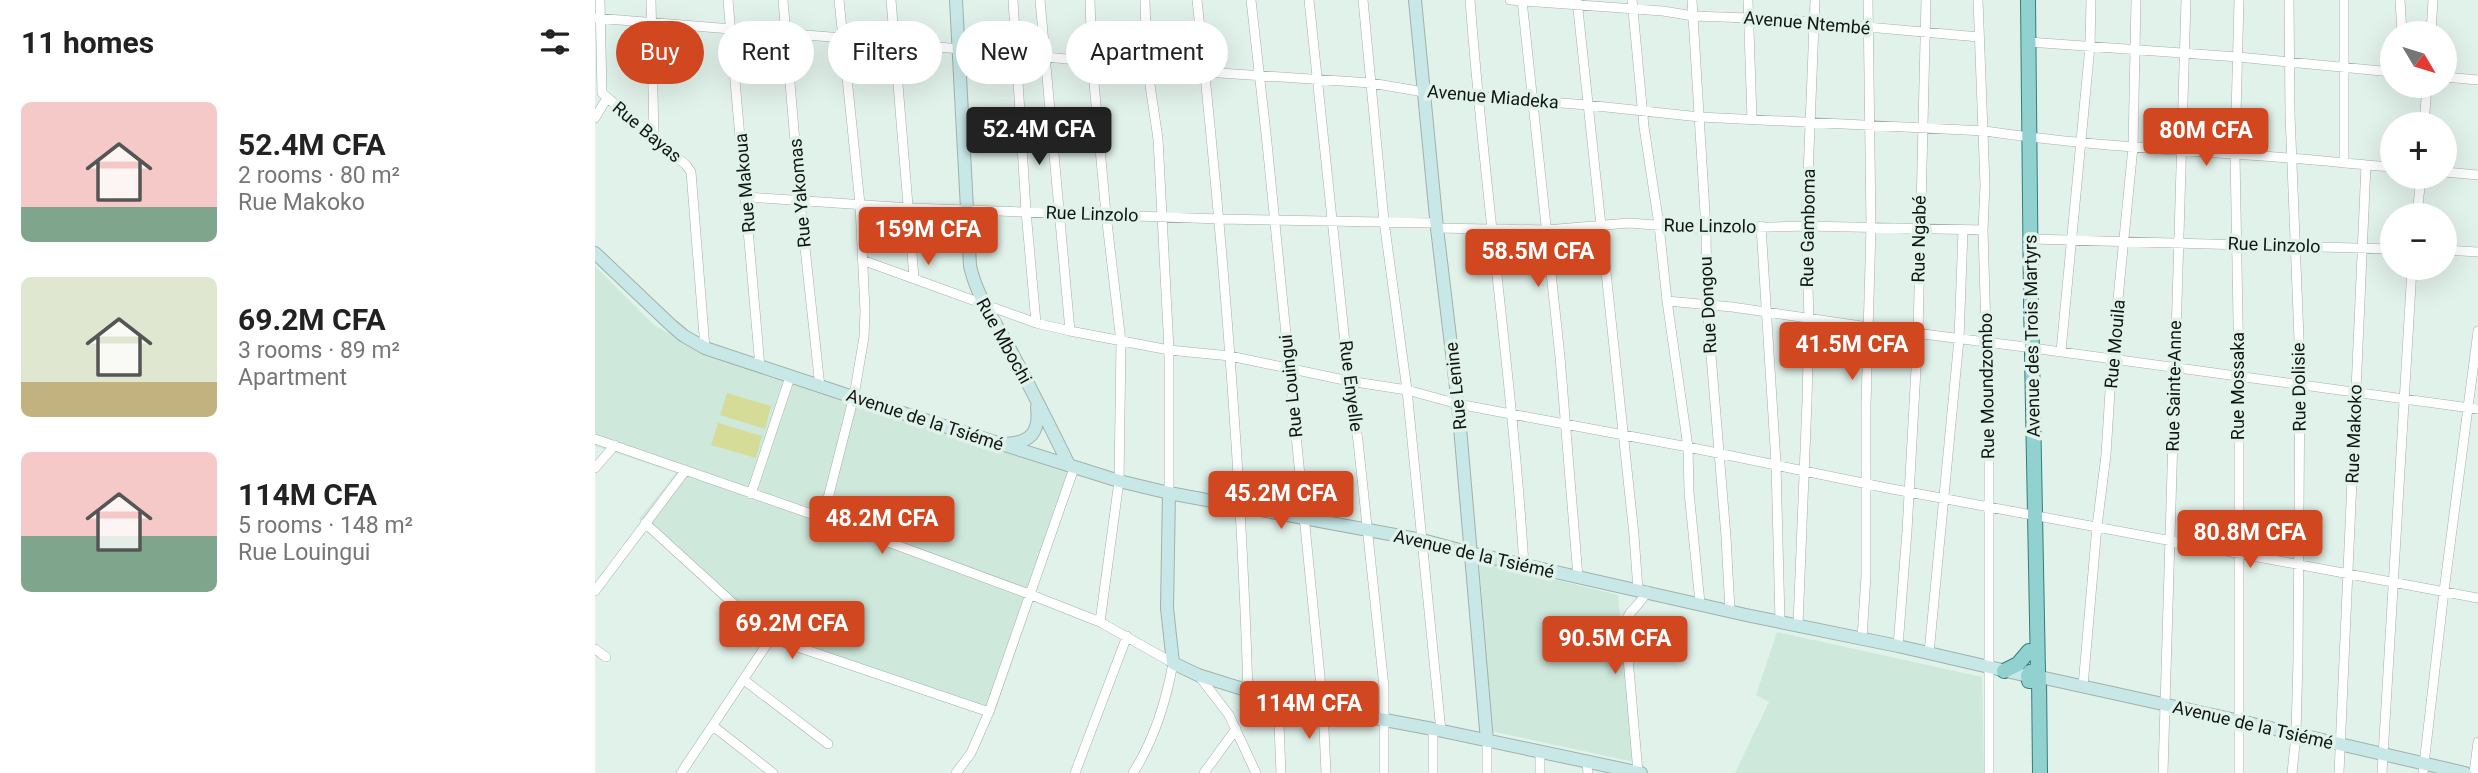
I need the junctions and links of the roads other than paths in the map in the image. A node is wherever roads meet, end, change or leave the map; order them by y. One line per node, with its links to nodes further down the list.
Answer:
1 (600, 0): 39 (street, Rue Bayas)
2 (651, 0): 42 (street)
3 (728, 0): 43 (street, Rue Makoua)
4 (783, 0): 44 (street, Rue Yakomas)
5 (839, 0): 45 (street)
6 (891, 0): 46 (street)
7 (956, 0): 47 (main road, Rue Mbochi)
8 (1013, 0): 48 (street)
9 (1040, 0): 49 (street)
10 (1090, 0): 50 (street)
11 (1146, 0): 51 (street)
12 (1197, 0): 52 (street)
13 (1251, 0): 68 (street, Rue Louingui)
14 (1309, 0): 71 (street, Rue Enyelle)
15 (1363, 0): 72 (street)
16 (1415, 0): 84 (main road, Rue Lenine)
17 (1470, 0): 85 (street)
18 (1510, 0): 19 (street, Avenue Ntembé)
19 (1522, 0): 36 (street, Avenue Ntembé); 87 (street)
20 (1692, 0): 38 (street, Rue Dongou)
21 (1748, 0): 40 (street)
22 (1815, 0): 55 (street, Rue Gamboma)
23 (1868, 0): 56 (street)
24 (1926, 0): 57 (street, Rue Ngabé)
25 (1978, 0): 58 (street, Rue Moundzombo)
26 (2021, 0): 98 (main road, Avenue des Trois Martyrs)
27 (2028, 0): 59 (main road, Avenue des Trois Martyrs)
28 (2091, 0): 60 (street)
29 (2136, 0): 61 (street, Rue Mouila)
30 (2186, 0): 62 (street, Rue Sainte-Anne)
31 (2239, 0): 63 (street, Rue Mossaka)
32 (2289, 0): 64 (street, Rue Dolisie)
33 (2344, 0): 65 (street)
34 (2400, 0): 53 (street)
35 (2433, 0): 54 (street)
36 (1578, 2): 37 (street, Avenue Ntembé); 88 (street)
37 (1633, 5): 38 (street, Avenue Ntembé); 89 (street)
38 (1693, 16): 40 (street, Avenue Ntembé); 90 (street, Rue Dongou)
39 (598, 18): 41 (street, Avenue Miadeka); 86 (street, Rue Bayas)
40 (1749, 18): 55 (street, Avenue Ntembé); 92 (street)
41 (638, 21)
42 (652, 21)
43 (729, 21)
44 (785, 21)
45 (841, 21)
46 (893, 21)
47 (957, 21)
48 (1014, 21)
49 (1041, 21)
50 (1091, 21)
51 (1146, 21)
52 (1199, 21)
53 (2401, 21)
54 (2432, 21)
55 (1814, 23): 56 (street, Avenue Ntembé); 93 (street, Rue Gamboma)
56 (1867, 28): 57 (street, Avenue Ntembé); 94 (street)
57 (1926, 33): 58 (street, Avenue Ntembé); 95 (street, Rue Ngabé)
58 (1979, 37): 96 (street, Rue Moundzombo)
59 (2029, 43): 60 (street); 98 (main road, Avenue des Trois Martyrs)
60 (2090, 46): 61 (street); 99 (street)
61 (2137, 51): 62 (street); 100 (street, Rue Mouila)
62 (2184, 54): 63 (street); 101 (street, Rue Sainte-Anne)
63 (2238, 57): 64 (street); 102 (street, Rue Mossaka)
64 (2291, 63): 65 (street); 103 (street, Rue Dolisie)
65 (2344, 67): 66 (street); 104 (street)
66 (2380, 71)
67 (1228, 73): 68 (street, Avenue Miadeka)
68 (1259, 75): 71 (street, Avenue Miadeka); 119 (street, Rue Louingui)
69 (2457, 78): 70 (street)
70 (2478, 79)
71 (1317, 80): 72 (street, Avenue Miadeka); 121 (street, Rue Enyelle)
72 (1371, 83): 84 (street, Avenue Miadeka); 120 (street)
73 (654, 84): 97 (street)
74 (736, 84): 109 (street, Rue Makoua)
75 (790, 84): 110 (street, Rue Yakomas)
76 (848, 84): 111 (street)
77 (899, 84): 112 (street)
78 (961, 84): 113 (main road, Rue Mbochi)
79 (1017, 84): 114 (street)
80 (1046, 84): 115 (street)
81 (1094, 84): 116 (street)
82 (1150, 84): 117 (street)
83 (1206, 84): 118 (street)
84 (1424, 92): 85 (street, Avenue Miadeka); 123 (main road, Rue Lenine)
85 (1477, 96): 87 (street, Avenue Miadeka); 127 (street)
86 (607, 98): 91 (street); 97 (street, Rue Bayas)
87 (1533, 102): 88 (street, Avenue Miadeka); 131 (street)
88 (1587, 105): 89 (street, Avenue Miadeka); 122 (street)
89 (1643, 111): 90 (street, Avenue Miadeka); 124 (street)
90 (1700, 117): 92 (street, Avenue Miadeka); 129 (street, Rue Dongou)
91 (595, 118)
92 (1752, 119): 93 (street, Avenue Miadeka)
93 (1810, 124): 94 (street, Avenue Miadeka); 126 (street, Rue Gamboma)
94 (1868, 126): 95 (street, Avenue Miadeka); 128 (street)
95 (1922, 129): 96 (street, Avenue Miadeka); 130 (street, Rue Ngabé)
96 (1985, 131): 98 (street, Avenue Miadeka); 133 (street, Rue Moundzombo)
97 (655, 137): 162 (street, Rue Bayas)
98 (2025, 137): 99 (street, Avenue Miadeka); 134 (main road, Avenue des Trois Martyrs); 161 (main road, Avenue des Trois Martyrs)
99 (2080, 141): 100 (street, Avenue Miadeka); 135 (street)
100 (2133, 147): 101 (street, Avenue Miadeka); 136 (street, Rue Mouila)
101 (2180, 152): 102 (street, Avenue Miadeka); 137 (street, Rue Sainte-Anne)
102 (2235, 154): 103 (street, Avenue Miadeka); 138 (street, Rue Mossaka)
103 (2292, 158): 104 (street, Avenue Miadeka); 139 (street, Rue Dolisie)
104 (2344, 162): 105 (street, Avenue Miadeka)
105 (2366, 165): 106 (street, Avenue Miadeka); 140 (street, Rue Makoko)
106 (2380, 166)
107 (2457, 173): 108 (street)
108 (2478, 175)
109 (747, 197): 110 (street, Rue Linzolo); 167 (street, Rue Makoua)
110 (800, 201): 111 (street, Rue Linzolo); 174 (street, Rue Yakomas)
111 (860, 204): 112 (street, Rue Linzolo); 145 (street)
112 (910, 208): 113 (street, Rue Linzolo); 146 (street)
113 (967, 210): 114 (street, Rue Linzolo); 149 (main road, Rue Mbochi)
114 (1026, 211): 115 (street, Rue Linzolo); 153 (street)
115 (1058, 213): 116 (street, Rue Linzolo); 155 (street)
116 (1106, 214): 117 (street, Rue Linzolo); 159 (street)
117 (1162, 217): 118 (street, Rue Linzolo); 163 (street)
118 (1220, 219): 119 (street, Rue Linzolo); 165 (street)
119 (1275, 219): 121 (street, Rue Linzolo); 169 (street, Rue Louingui)
120 (1384, 221): 121 (street, Rue Linzolo); 123 (street, Rue Linzolo); 175 (street)
121 (1333, 222): 172 (street, Rue Enyelle)
122 (1601, 224): 124 (street, Rue Linzolo); 131 (street, Rue Linzolo); 184 (street)
123 (1437, 225): 127 (street, Rue Linzolo); 180 (main road, Rue Lenine)
124 (1659, 225): 129 (street, Rue Linzolo); 148 (street)
125 (1761, 226): 126 (street, Rue Linzolo); 129 (street, Rue Linzolo); 151 (street)
126 (1805, 226): 128 (street, Rue Linzolo); 152 (street, Rue Gamboma)
127 (1493, 228): 131 (street, Rue Linzolo); 182 (street)
128 (1871, 228): 130 (street, Rue Linzolo); 154 (street)
129 (1706, 229): 150 (street, Rue Dongou)
130 (1919, 229): 132 (street, Rue Linzolo); 157 (street, Rue Ngabé)
131 (1546, 230): 183 (street)
132 (1963, 230): 133 (street, Rue Linzolo); 158 (street)
133 (1983, 230): 160 (street, Rue Moundzombo)
134 (2030, 239): 135 (street, Rue Linzolo); 161 (main road, Avenue des Trois Martyrs)
135 (2070, 240): 136 (street, Rue Linzolo); 164 (street)
136 (2123, 241): 137 (street, Rue Linzolo); 166 (street, Rue Mouila)
137 (2177, 243): 138 (street, Rue Linzolo); 168 (street, Rue Sainte-Anne)
138 (2237, 243): 139 (street, Rue Linzolo); 170 (street, Rue Mossaka)
139 (2297, 247): 140 (street, Rue Linzolo); 173 (street, Rue Dolisie)
140 (2361, 248): 141 (street, Rue Linzolo); 176 (street, Rue Makoko)
141 (2380, 249)
142 (2457, 251): 143 (street)
143 (2478, 252)
144 (595, 253): 162 (main road, Avenue de la Tsiémé)
145 (862, 260): 146 (street); 177 (street)
146 (914, 278): 149 (street)
147 (2411, 280): 178 (street)
148 (1667, 301): 150 (street); 188 (street)
149 (984, 302): 153 (street); 179 (main road, Rue Mbochi)
150 (1707, 306): 151 (street); 189 (street, Rue Dongou)
151 (1767, 313): 152 (street); 190 (street)
152 (1809, 318): 154 (street); 193 (street, Rue Gamboma)
153 (1036, 323): 155 (street)
154 (1868, 327): 157 (street); 196 (street)
155 (1070, 331): 159 (street)
156 (2478, 331): 181 (street)
157 (1918, 333): 158 (street); 197 (street, Rue Ngabé)
158 (1959, 339): 160 (street); 200 (street)
159 (1121, 342): 163 (street); 195 (street)
160 (1985, 342): 161 (street); 202 (street, Rue Moundzombo)
161 (2029, 347): 164 (street); 203 (main road, Avenue des Trois Martyrs)
162 (705, 348): 167 (main road, Avenue de la Tsiémé)
163 (1169, 350): 165 (street); 198 (street)
164 (2061, 351): 166 (street)
165 (1230, 356): 169 (street); 201 (street)
166 (2112, 359): 168 (street); 207 (street, Rue Mouila)
167 (760, 366): 171 (main road, Avenue de la Tsiémé)
168 (2174, 366): 170 (street); 210 (street, Rue Sainte-Anne)
169 (1289, 369): 172 (street); 205 (street, Rue Louingui)
170 (2239, 375): 173 (street); 211 (street, Rue Mossaka)
171 (790, 377): 174 (main road, Avenue de la Tsiémé); 199 (street)
172 (1349, 381): 175 (street); 208 (street, Rue Enyelle)
173 (2299, 383): 176 (street); 214 (street, Rue Dolisie)
174 (820, 387): 177 (main road, Avenue de la Tsiémé)
175 (1407, 390): 180 (street); 209 (street)
176 (2355, 393): 178 (street); 215 (street, Rue Makoko)
177 (854, 396): 186 (main road, Avenue de la Tsiémé); 204 (street)
178 (2403, 398): 181 (street); 217 (street)
179 (1037, 400): 186 (main road); 191 (main road, Rue Mbochi)
180 (1458, 404): 182 (street); 212 (main road, Rue Lenine)
181 (2473, 409): 220 (street)
182 (1511, 414): 183 (street); 213 (street)
183 (1565, 425): 184 (street); 216 (street)
184 (1624, 435): 188 (street); 218 (street)
185 (595, 439): 187 (street)
186 (1000, 444): 191 (main road, Avenue de la Tsiémé)
187 (615, 446): 192 (street); 194 (street)
188 (1688, 447): 189 (street); 223 (street)
189 (1719, 455): 190 (street); 224 (street, Rue Dongou)
190 (1776, 463): 193 (street); 225 (street)
191 (1072, 466): 195 (main road, Avenue de la Tsiémé); 221 (street)
192 (595, 468)
193 (1805, 470): 196 (street); 227 (street, Rue Gamboma)
194 (685, 471): 199 (street); 206 (street)
195 (1119, 481): 198 (main road, Avenue de la Tsiémé); 226 (street)
196 (1867, 483): 197 (street); 230 (street)
197 (1908, 491): 200 (street); 231 (street, Rue Ngabé)
198 (1169, 493): 201 (main road, Avenue de la Tsiémé); 236 (main road)
199 (751, 494): 204 (street)
200 (1944, 497): 202 (street); 234 (street)
201 (1240, 505): 205 (main road, Avenue de la Tsiémé); 243 (street)
202 (1989, 506): 203 (street); 237 (street, Rue Moundzombo)
203 (2031, 514): 207 (street); 233 (main road, Avenue des Trois Martyrs); 240 (main road, Avenue des Trois Martyrs)
204 (823, 518): 221 (street)
205 (1303, 518): 208 (main road, Avenue de la Tsiémé); 246 (street, Rue Louingui)
206 (645, 523): 219 (street); 229 (street)
207 (2097, 526): 210 (street); 242 (street, Rue Mouila)
208 (1368, 531): 209 (main road, Avenue de la Tsiémé); 248 (street, Rue Enyelle)
209 (1422, 540): 212 (main road, Avenue de la Tsiémé); 252 (street)
210 (2170, 540): 211 (street); 245 (street, Rue Sainte-Anne)
211 (2239, 552): 214 (street); 249 (street, Rue Mossaka)
212 (1471, 553): 213 (main road, Avenue de la Tsiémé); 254 (main road, Rue Lenine)
213 (1524, 565): 216 (main road, Avenue de la Tsiémé)
214 (2299, 566): 215 (street); 253 (street, Rue Dolisie)
215 (2349, 575): 217 (street); 257 (street, Rue Makoko)
216 (1578, 577): 218 (main road, Avenue de la Tsiémé)
217 (2393, 582): 220 (street); 259 (street)
218 (1642, 590): 223 (main road, Avenue de la Tsiémé); 275 (street)
219 (595, 591)
220 (2444, 591): 222 (street); 261 (street)
221 (1029, 594): 226 (street); 247 (street)
222 (2478, 598)
223 (1700, 603): 224 (main road, Avenue de la Tsiémé)
224 (1730, 611): 225 (main road, Avenue de la Tsiémé)
225 (1780, 621): 227 (main road, Avenue de la Tsiémé)
226 (1100, 622): 228 (street)
227 (1798, 625): 230 (main road, Avenue de la Tsiémé)
228 (1126, 636): 236 (street); 265 (street)
229 (771, 638): 241 (street); 247 (street)
230 (1863, 638): 231 (main road, Avenue de la Tsiémé)
231 (1898, 646): 234 (main road, Avenue de la Tsiémé)
232 (595, 649): 235 (street)
233 (2029, 651): 238 (main road); 240 (main road, Avenue des Trois Martyrs)
234 (1929, 653): 237 (main road, Avenue de la Tsiémé)
235 (606, 657)
236 (1173, 663): 239 (main road); 266 (street)
237 (1987, 667): 238 (main road, Avenue de la Tsiémé); 276 (street, Rue Moundzombo)
238 (2004, 671): 240 (main road, Avenue de la Tsiémé)
239 (1198, 675): 243 (main road); 251 (street)
240 (2034, 677): 242 (main road, Avenue de la Tsiémé); 277 (main road, Avenue des Trois Martyrs); 278 (main road, Avenue des Trois Martyrs)
241 (744, 680): 250 (street); 256 (street)
242 (2083, 686): 245 (main road, Avenue de la Tsiémé)
243 (1248, 692): 244 (main road)
244 (1278, 700): 246 (main road); 269 (street)
245 (2166, 704): 249 (main road, Avenue de la Tsiémé); 279 (street, Rue Sainte-Anne)
246 (1323, 707): 248 (main road); 270 (street, Rue Louingui)
247 (989, 712): 264 (street)
248 (1383, 719): 252 (main road); 271 (street, Rue Enyelle)
249 (2241, 721): 253 (main road, Avenue de la Tsiémé); 280 (street, Rue Mossaka)
250 (713, 726): 262 (street); 263 (street)
251 (1236, 729): 267 (street); 268 (street)
252 (1437, 730): 254 (main road); 272 (street)
253 (2296, 735): 257 (main road, Avenue de la Tsiémé); 281 (street, Rue Dolisie)
254 (1487, 741): 258 (main road); 273 (street, Rue Lenine)
255 (2478, 742): 285 (street)
256 (828, 744)
257 (2341, 745): 259 (main road, Avenue de la Tsiémé); 282 (street, Rue Makoko)
258 (1540, 751): 260 (main road); 274 (street)
259 (2383, 754): 261 (main road, Avenue de la Tsiémé); 283 (street)
260 (1588, 767): 275 (main road)
261 (2424, 769): 284 (main road, Avenue de la Tsiémé)
262 (682, 772)
263 (773, 773)
264 (956, 773)
265 (1075, 773)
266 (1133, 773)
267 (1204, 773)
268 (1256, 773)
269 (1281, 773)
270 (1326, 773)
271 (1384, 773)
272 (1433, 773)
273 (1487, 773)
274 (1540, 773)
275 (1639, 773)
276 (1989, 773)
277 (2033, 773)
278 (2040, 773)
279 (2163, 773)
280 (2239, 773)
281 (2292, 773)
282 (2339, 773)
283 (2382, 773)
284 (2465, 773)
285 (2474, 773)

